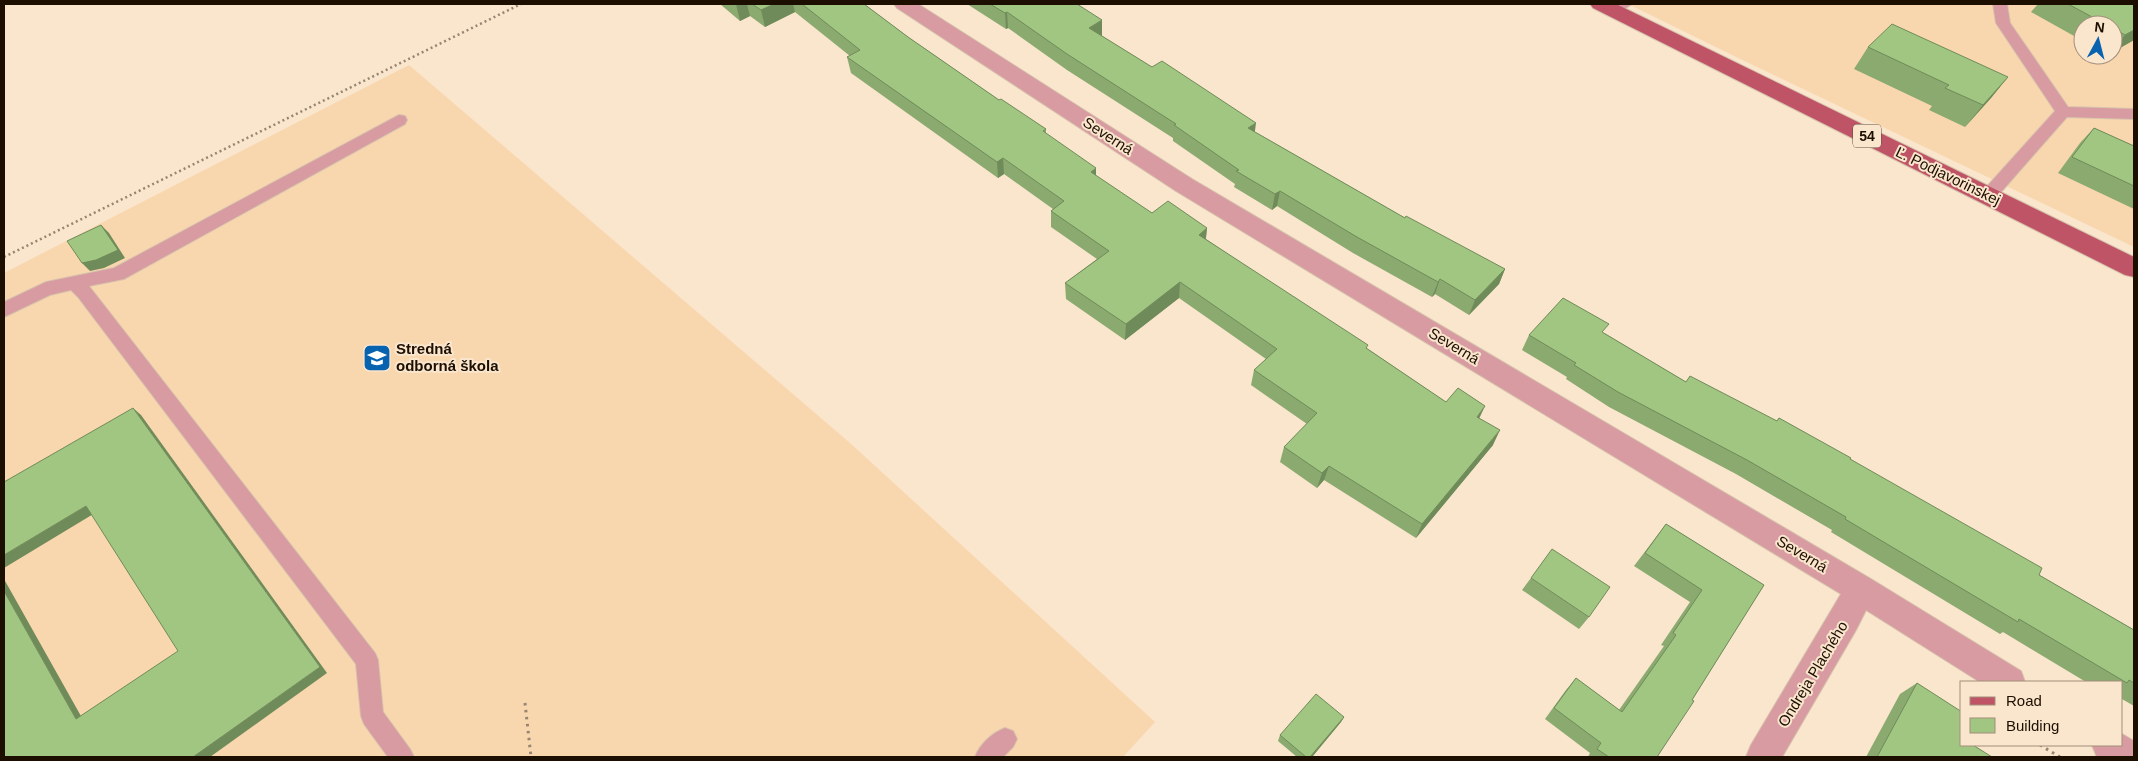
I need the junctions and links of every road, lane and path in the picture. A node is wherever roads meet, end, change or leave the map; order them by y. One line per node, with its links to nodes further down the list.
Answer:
1 (521, 4): 9 (path)
2 (904, 4): 13 (street, Severná)
3 (2000, 4): 5 (lane)
4 (1612, 6): 8 (main road, Ľ. Podjavorinskej / 54)
5 (2062, 112): 6 (lane); 8 (lane)
6 (2134, 114)
7 (399, 120): 11 (lane)
8 (1988, 196): 10 (main road, Ľ. Podjavorinskej / 54)
9 (4, 257)
10 (2134, 268)
11 (75, 283): 12 (lane); 19 (lane)
12 (4, 310)
13 (1860, 589): 14 (street, Severná); 22 (street, Ondreja Plachého)
14 (2007, 681)
15 (525, 703): 20 (path)
16 (1005, 739): 21 (lane)
17 (2042, 746): 23 (path)
18 (2111, 746): 24 (street)
19 (402, 757)
20 (531, 757)
21 (987, 757)
22 (1763, 757)
23 (2060, 757)
24 (2129, 757)

